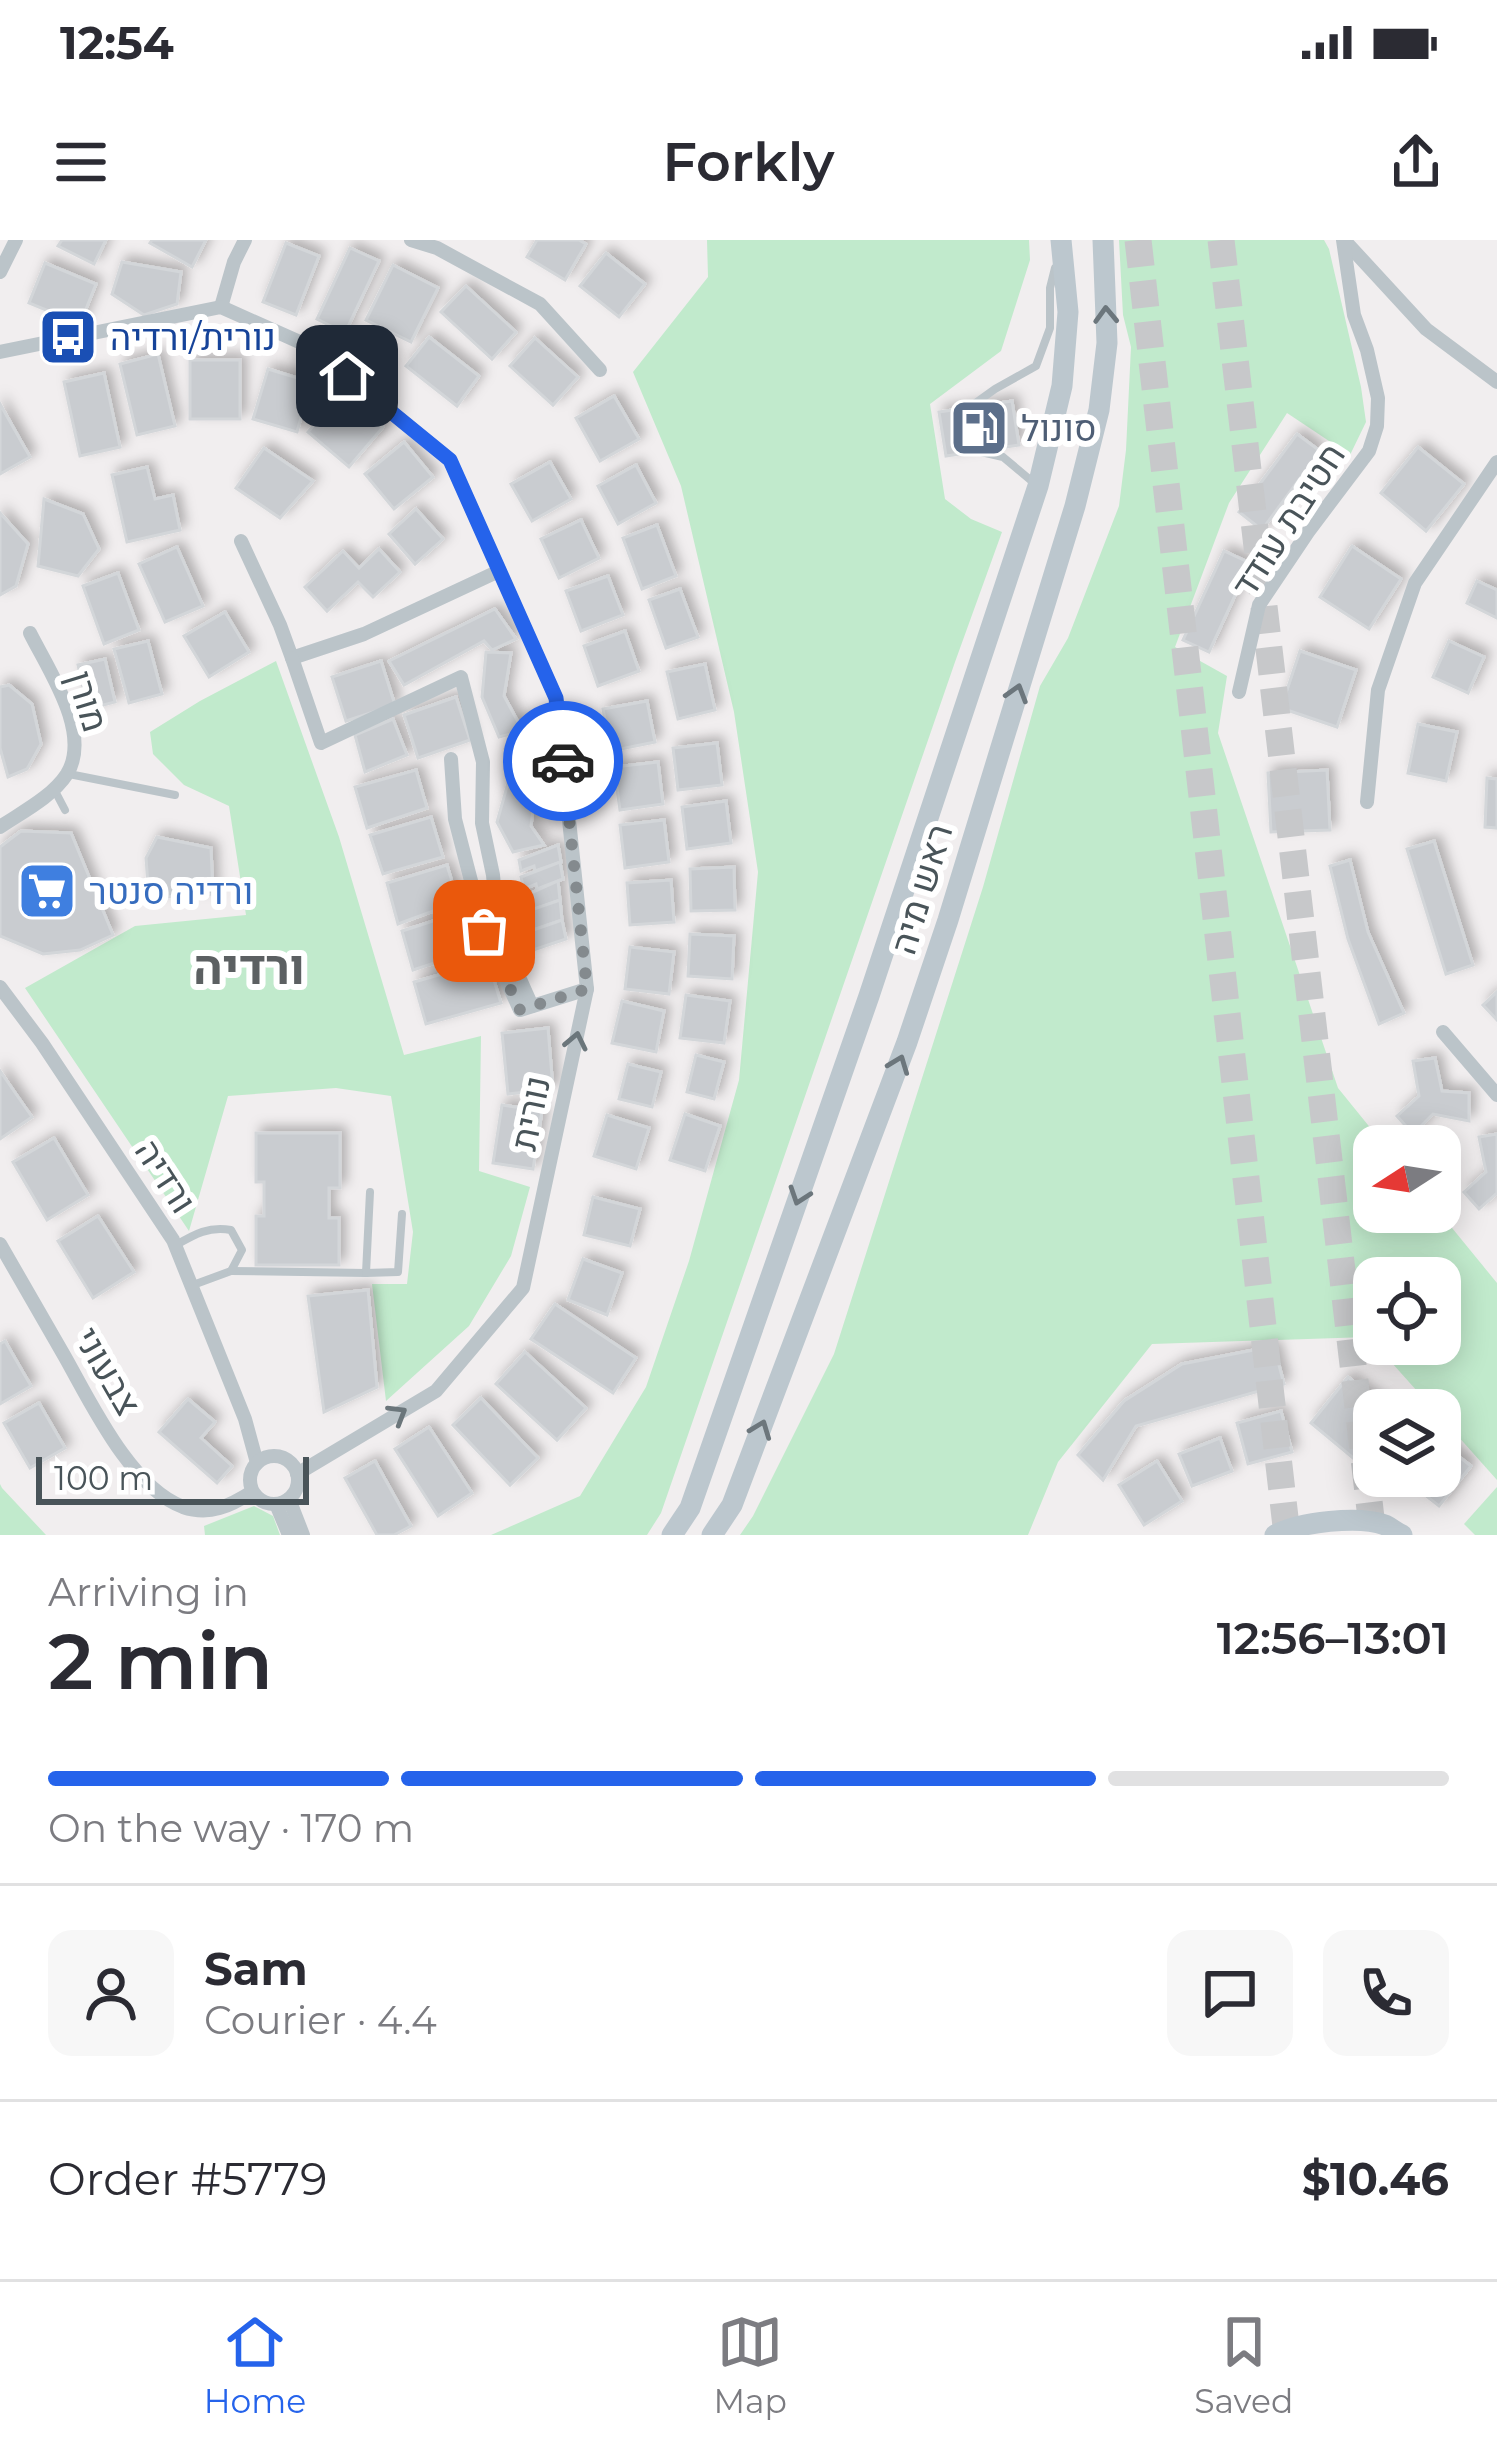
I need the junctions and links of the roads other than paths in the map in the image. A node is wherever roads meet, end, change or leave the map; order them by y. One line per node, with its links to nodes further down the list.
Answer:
1 (16, 240): 7 (street)
2 (245, 240): 8 (street)
3 (412, 240): 10 (street)
4 (1103, 240): 45 (street, ראש מיה, one-way to 4)
5 (1344, 240): 11 (street); 18 (street, חטיבת עודד)
6 (1061, 242): 13 (street, ראש מיה); 13 (lane)
7 (0, 272)
8 (221, 307): 9 (street); 15 (street, נורית)
9 (0, 352)
10 (600, 370)
11 (1497, 382)
12 (1497, 462): 23 (street)
13 (1038, 486): 44 (street, ראש מיה, one-way to 44)
14 (241, 541): 17 (street)
15 (499, 571): 17 (street); 27 (street, נורית)
16 (30, 634): 20 (street, מורן)
17 (292, 658): 28 (street)
18 (1239, 692)
19 (451, 759): 28 (street)
20 (67, 773): 21 (street, מורן); 22 (lane)
21 (53, 788): 24 (lane); 25 (street, מורן)
22 (175, 795)
23 (1367, 802)
24 (65, 810)
25 (0, 827)
26 (0, 987): 34 (street, ורדיה)
27 (587, 989): 28 (street); 39 (street, נורית, one-way to 27)
28 (532, 1006)
29 (1443, 1032): 30 (street)
30 (1497, 1095)
31 (370, 1192): 36 (lane)
32 (402, 1214): 36 (lane)
33 (0, 1244): 40 (street, צבעוני)
34 (175, 1245): 35 (lane); 37 (street, ורדיה)
35 (231, 1271): 36 (lane); 37 (lane)
36 (366, 1273)
37 (191, 1286): 38 (street, ורדיה)
38 (264, 1459): 39 (street); 40 (street)
39 (297, 1474): 41 (street)
40 (252, 1492): 41 (street)
41 (282, 1502): 42 (street); 43 (street)
42 (289, 1535)
43 (303, 1535)
44 (672, 1535)
45 (712, 1535)
46 (1275, 1535): 47 (street)
47 (1402, 1535)

